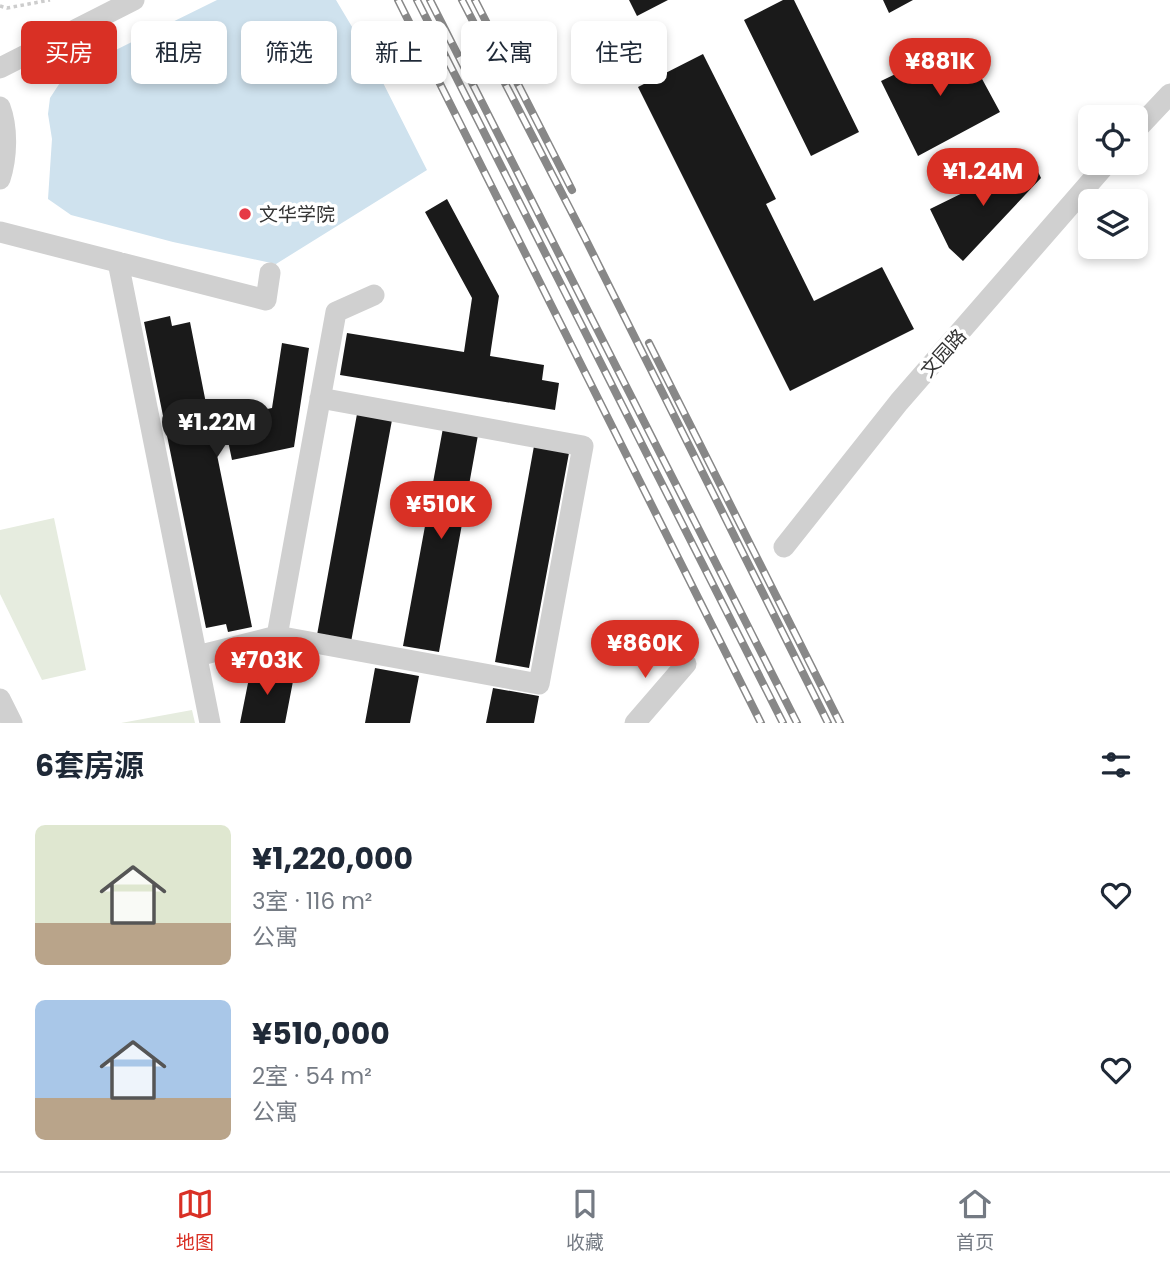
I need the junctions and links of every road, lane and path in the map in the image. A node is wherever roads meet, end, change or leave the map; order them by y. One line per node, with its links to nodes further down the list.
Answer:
1 (50, 0): 3 (path)
2 (134, 0): 4 (street)
3 (0, 6)
4 (0, 68)
5 (1170, 94): 7 (street)
6 (0, 107): 9 (street)
7 (1148, 117)
8 (1097, 175): 15 (street, 文园路)
9 (0, 179)
10 (0, 232): 11 (street)
11 (118, 262): 12 (street); 17 (street)
12 (270, 273)
13 (374, 295): 14 (street)
14 (320, 398): 16 (street); 16 (street)
15 (784, 548)
16 (277, 636): 17 (street)
17 (197, 656): 21 (street)
18 (686, 664): 22 (street)
19 (0, 699): 20 (street)
20 (12, 723)
21 (210, 723)
22 (635, 723)

